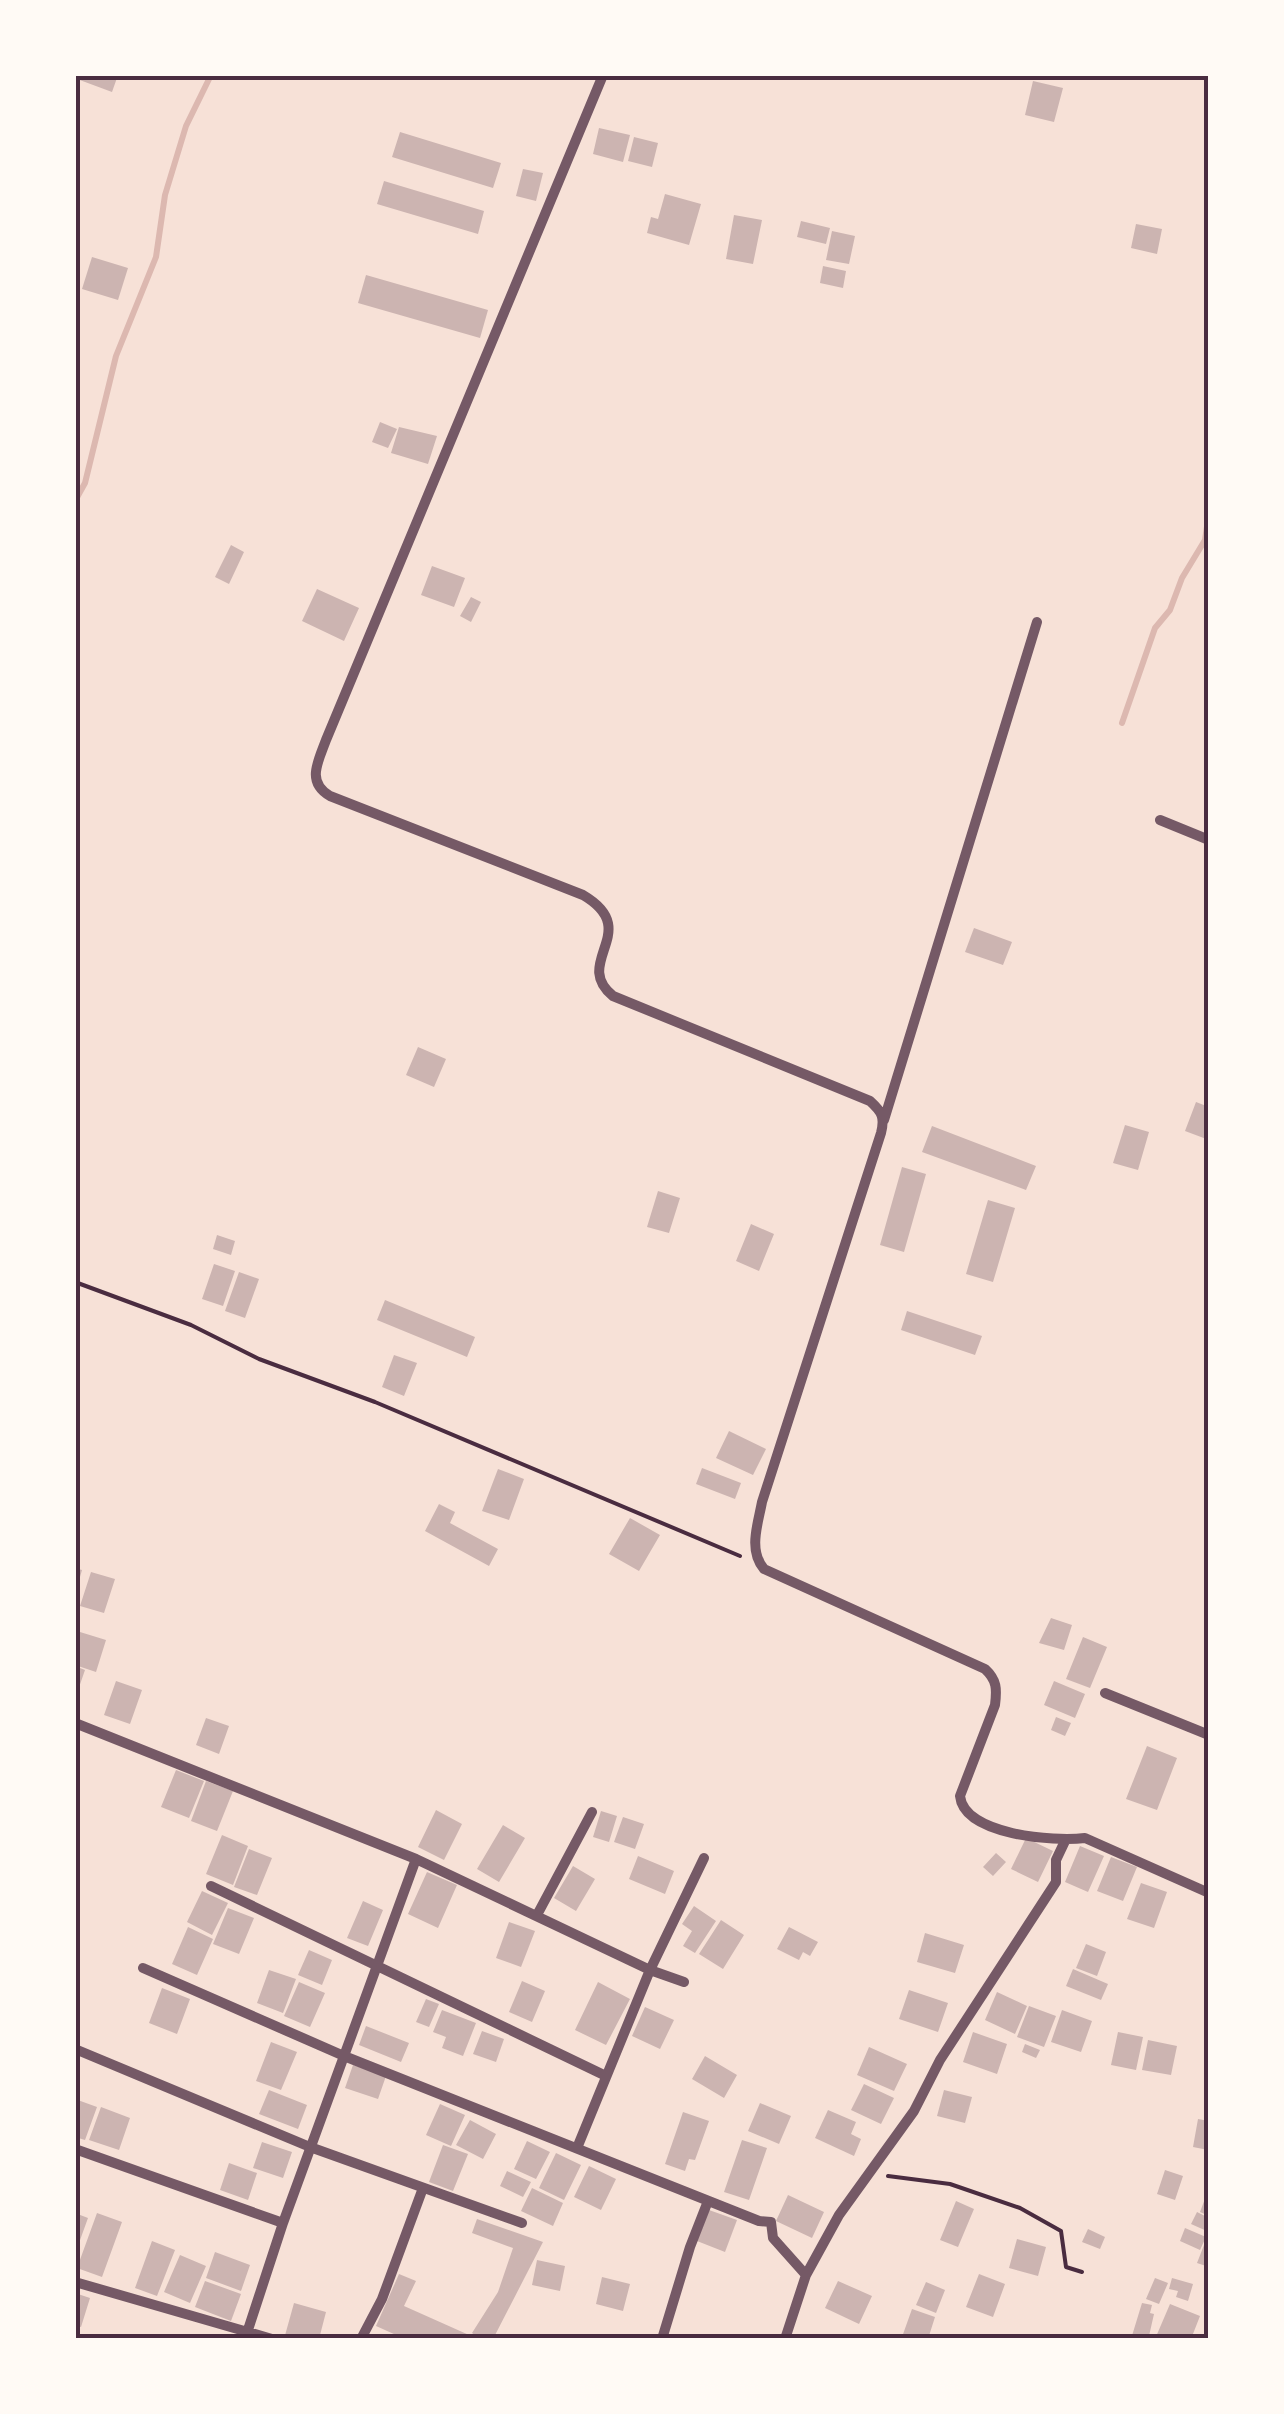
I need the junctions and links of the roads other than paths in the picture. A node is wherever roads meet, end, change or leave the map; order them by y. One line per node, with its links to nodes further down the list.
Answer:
1 (604, 75): 5 (street)
2 (1037, 622): 5 (street)
3 (1160, 820): 4 (street)
4 (1209, 840)
5 (884, 1121): 10 (street)
6 (1105, 1692): 8 (street)
7 (75, 1724): 12 (street)
8 (1209, 1734)
9 (592, 1812): 15 (street)
10 (1065, 1841): 14 (street); 30 (street)
11 (704, 1858): 18 (street)
12 (416, 1859): 15 (street); 17 (street)
13 (211, 1886): 17 (street)
14 (1209, 1893)
15 (537, 1914): 18 (street)
16 (143, 1968): 21 (street)
17 (376, 1968): 21 (street); 22 (street)
18 (650, 1970): 19 (street); 22 (street)
19 (684, 1982)
20 (75, 2050): 23 (street)
21 (344, 2056): 23 (street); 24 (street)
22 (606, 2076): 24 (street)
23 (310, 2147): 26 (street); 28 (street)
24 (577, 2148): 27 (street)
25 (75, 2149): 28 (street)
26 (422, 2188): 29 (street); 34 (street)
27 (708, 2201): 30 (street); 35 (street)
28 (283, 2224): 32 (street)
29 (522, 2224)
30 (806, 2275): 36 (street)
31 (75, 2282): 32 (street)
32 (246, 2334): 33 (street)
33 (272, 2339)
34 (362, 2339)
35 (662, 2339)
36 (785, 2339)

